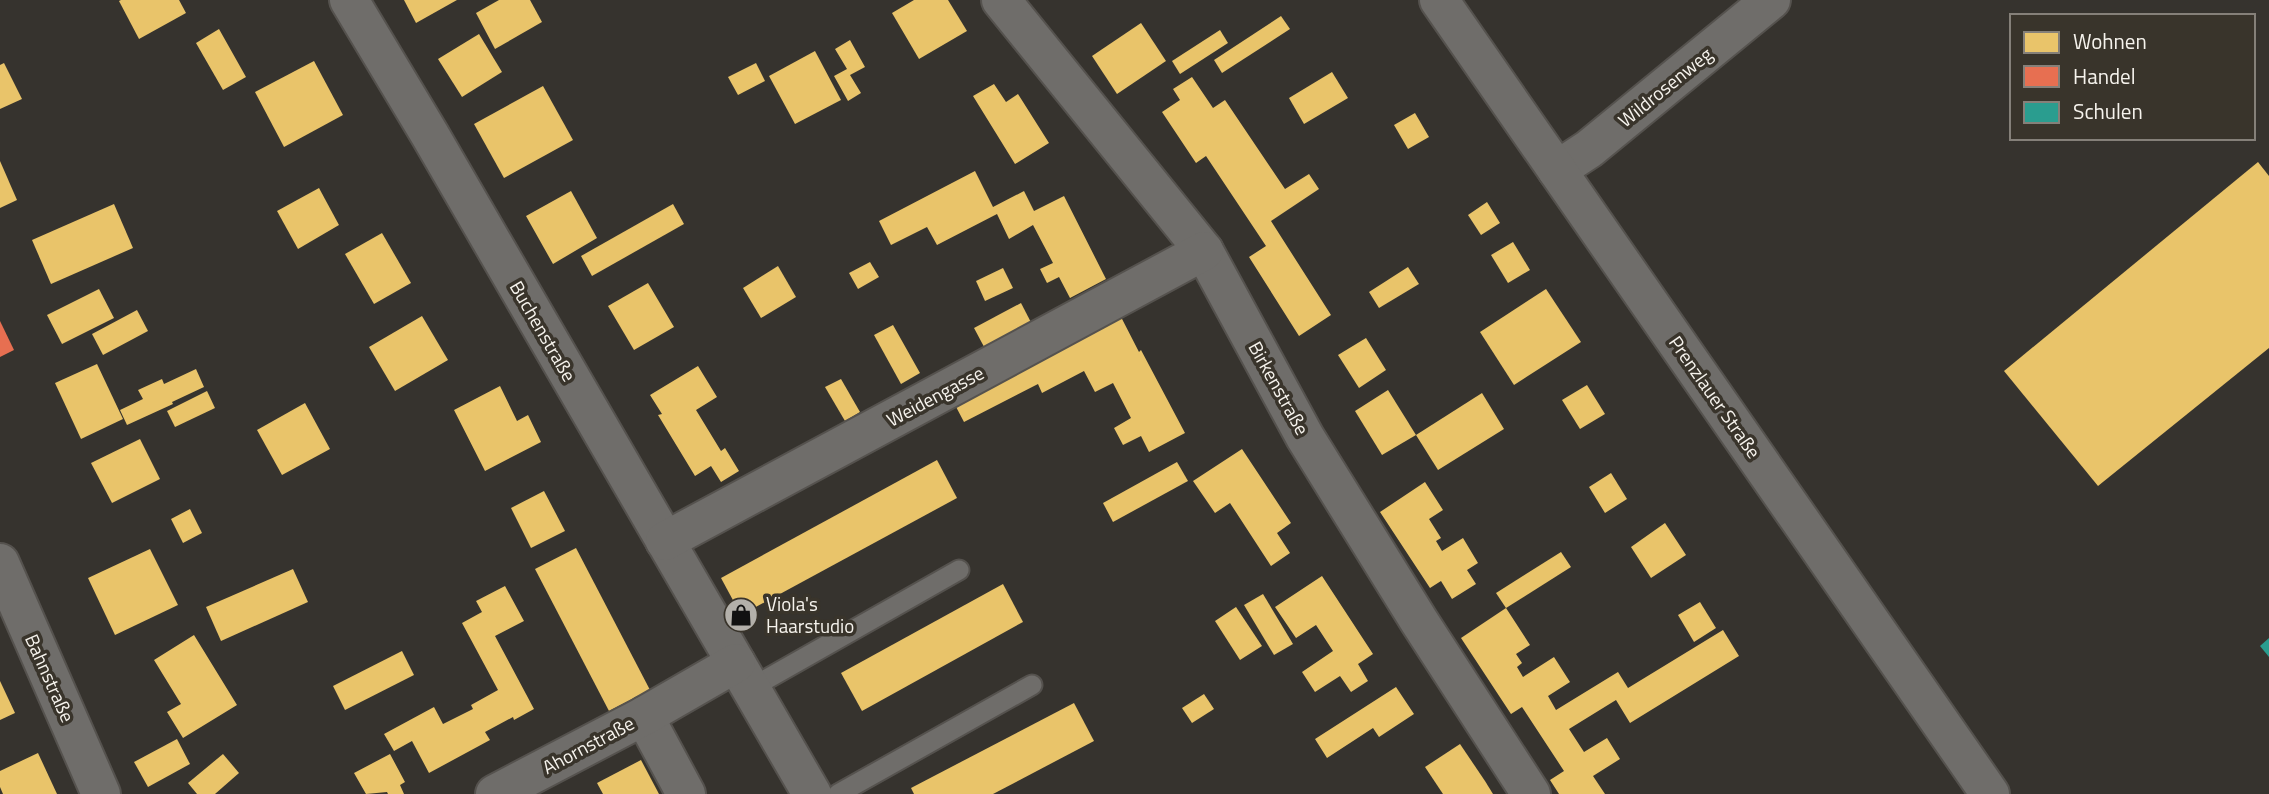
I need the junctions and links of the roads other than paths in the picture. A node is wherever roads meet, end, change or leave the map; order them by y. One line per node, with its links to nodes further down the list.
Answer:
1 (349, 0): 7 (street, Buchenstraße)
2 (1001, 0): 6 (street, Birkenstraße)
3 (1439, 0): 5 (street, Prenzlauer Straße)
4 (1772, 0): 5 (street, Wildrosenweg)
5 (1557, 170): 19 (street, Prenzlauer Straße)
6 (1204, 251): 7 (street, Weidengasse); 18 (street, Birkenstraße)
7 (665, 541): 10 (street, Buchenstraße)
8 (0, 563): 13 (street, Bahnstraße)
9 (959, 570): 10 (lane)
10 (743, 676): 12 (street, Ahornstraße); 16 (street, Buchenstraße)
11 (1032, 685): 17 (lane)
12 (644, 716): 14 (street, Ahornstraße); 15 (street)
13 (101, 794)
14 (495, 794)
15 (686, 794)
16 (812, 794)
17 (838, 794)
18 (1531, 794)
19 (1990, 794)

